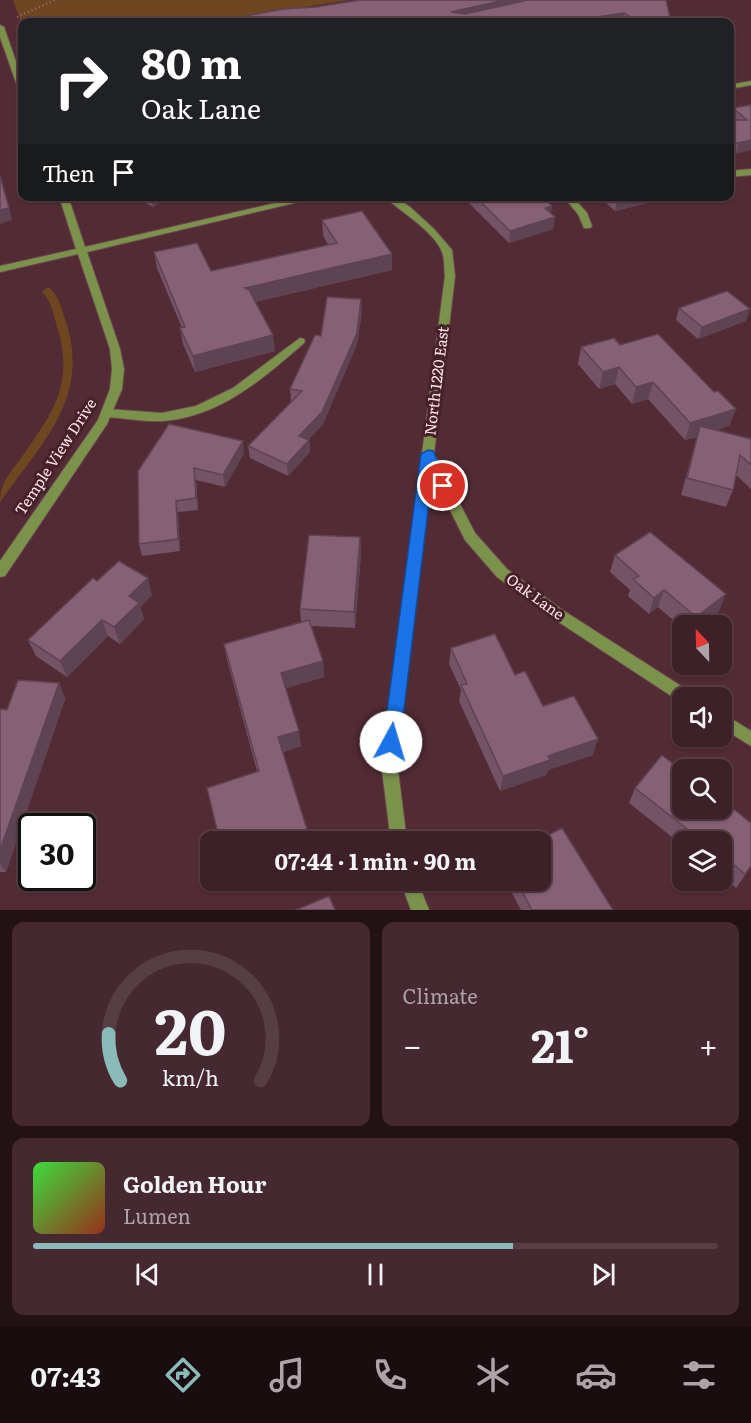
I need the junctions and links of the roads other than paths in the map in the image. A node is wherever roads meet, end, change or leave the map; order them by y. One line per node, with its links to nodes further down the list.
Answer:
1 (0, 27): 2 (street)
2 (18, 77)
3 (751, 83): 4 (street)
4 (734, 86)
5 (751, 172): 6 (street)
6 (734, 174)
7 (65, 201): 12 (street, Temple View Drive)
8 (298, 201): 12 (street)
9 (394, 201): 16 (street, North 1220 East)
10 (571, 201): 11 (street)
11 (587, 226)
12 (82, 251): 13 (street); 15 (street, Temple View Drive)
13 (0, 268)
14 (300, 340): 15 (street)
15 (107, 413): 17 (street, Temple View Drive)
16 (428, 454): 18 (street, Oak Lane); 21 (street, North 1220 East)
17 (0, 572)
18 (672, 688)
19 (732, 727): 20 (street)
20 (751, 739)
21 (398, 831)
22 (412, 891): 23 (street)
23 (420, 910)

